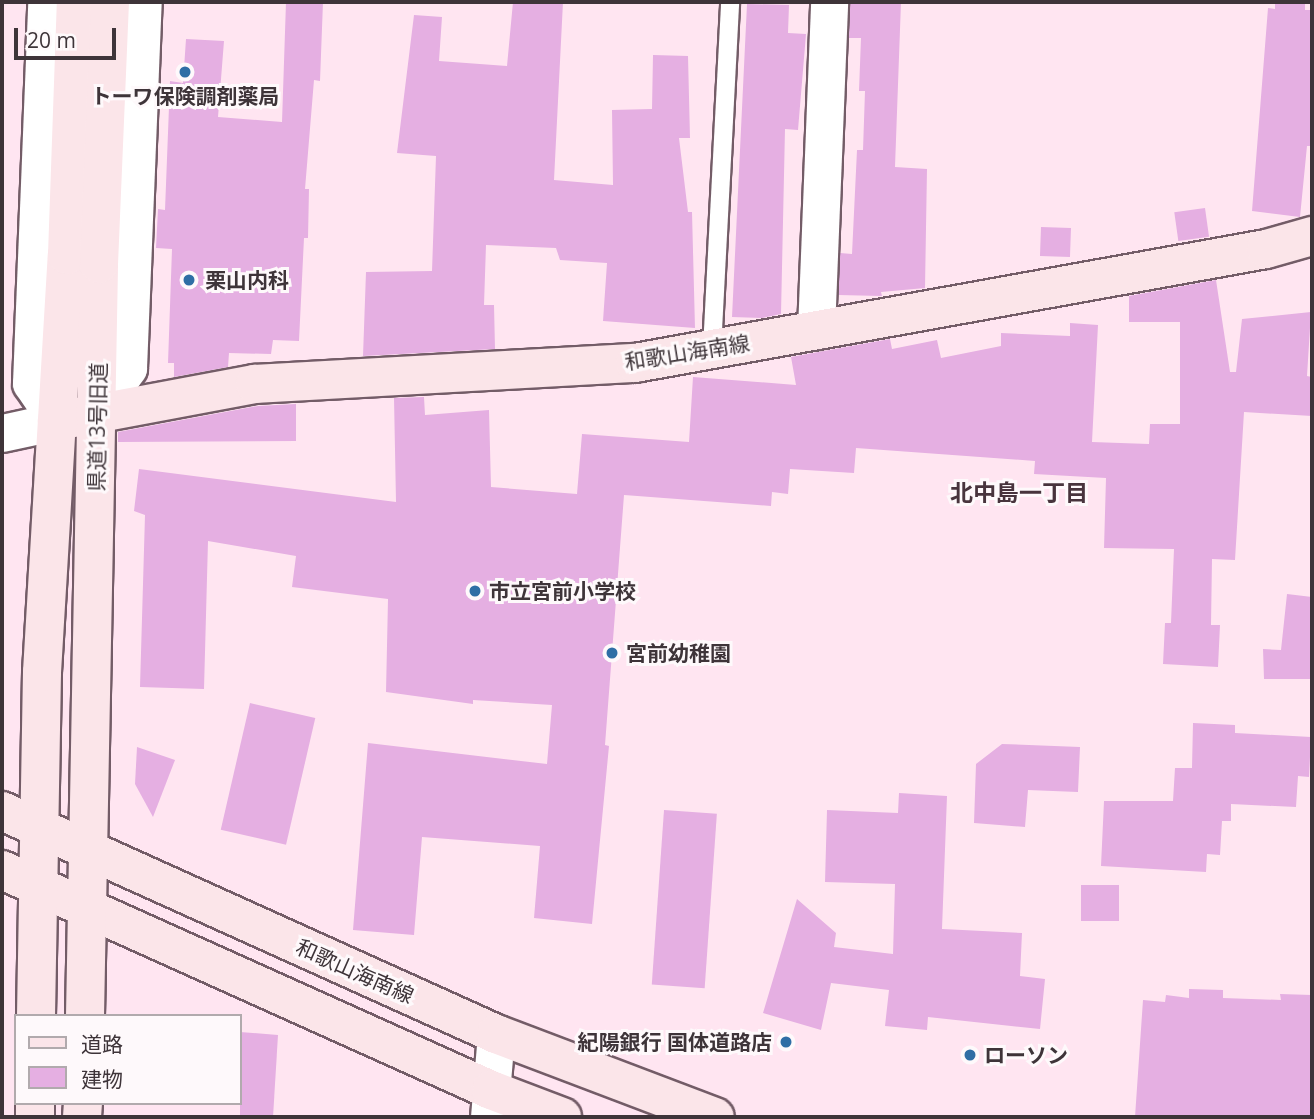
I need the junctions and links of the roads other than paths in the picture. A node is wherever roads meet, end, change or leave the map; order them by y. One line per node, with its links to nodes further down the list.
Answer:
1 (46, 2): 12 (street)
2 (76, 2): 8 (main road, 県道13号旧道)
3 (110, 2): 8 (main road, 県道13号旧道)
4 (143, 2): 11 (street)
5 (730, 2): 10 (lane)
6 (830, 2): 9 (street)
7 (1312, 236): 9 (main road, 和歌山海南線)
8 (83, 259): 11 (main road, 県道13号旧道); 12 (main road, 県道13号旧道)
9 (816, 330): 10 (main road, 和歌山海南線)
10 (712, 349): 11 (main road, 和歌山海南線)
11 (97, 412): 12 (main road, 和歌山海南線); 16 (main road, 県道13号旧道)
12 (57, 421): 13 (street); 15 (main road, 県道13号旧道)
13 (2, 433)
14 (2, 811): 15 (main road, 和歌山海南線)
15 (40, 828): 16 (main road, 和歌山海南線); 18 (main road, 県道13号旧道)
16 (89, 853): 19 (main road, 県道13号旧道); 22 (main road, 和歌山海南線)
17 (2, 870): 18 (main road)
18 (38, 887): 19 (main road); 20 (main road, 県道13号旧道)
19 (87, 909): 21 (main road, 県道13号旧道); 23 (main road)
20 (36, 1014)
21 (85, 1014)
22 (496, 1034): 23 (street); 25 (main road, 和歌山海南線)
23 (490, 1104): 24 (main road)
24 (562, 1117)
25 (715, 1117)

